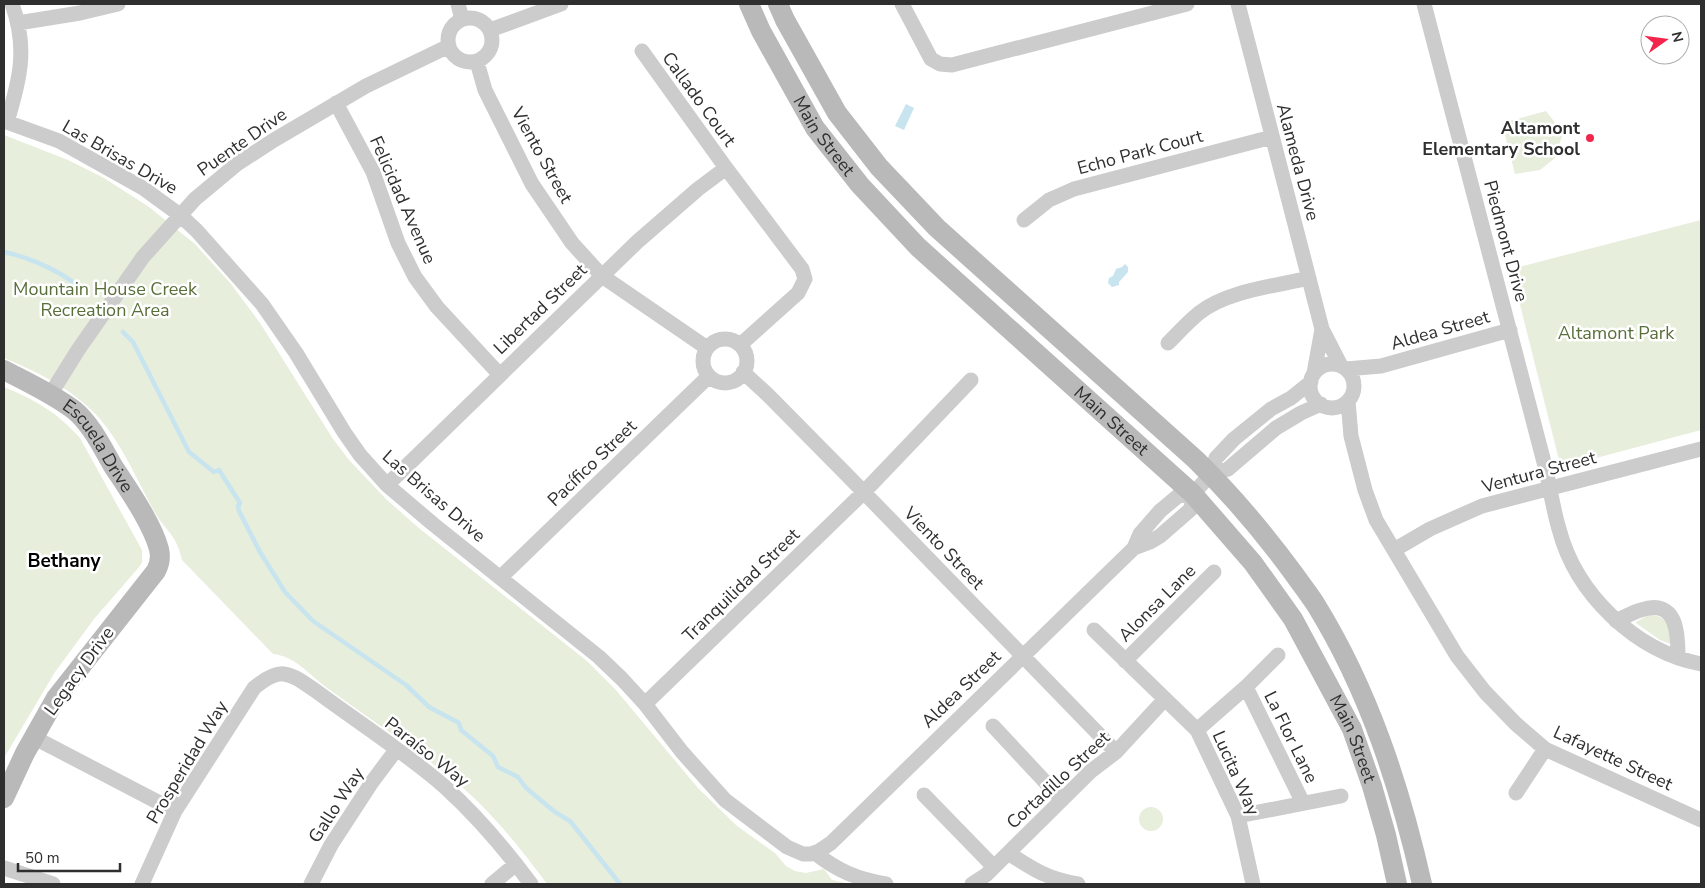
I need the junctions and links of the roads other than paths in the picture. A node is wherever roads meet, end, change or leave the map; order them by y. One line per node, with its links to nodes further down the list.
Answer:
1 (12, 4): 12 (street)
2 (118, 4): 12 (street)
3 (458, 4): 11 (street)
4 (561, 4): 13 (street)
5 (749, 4): 47 (street, Main Street)
6 (778, 4): 43 (street, Main Street)
7 (902, 4): 8 (street)
8 (1187, 4)
9 (1238, 4): 19 (street, Alameda Drive)
10 (1424, 4): 26 (street, Piedmont Drive)
11 (462, 20): 13 (street); 14 (street)
12 (18, 23): 18 (street)
13 (490, 30): 16 (street)
14 (449, 46): 16 (street); 17 (street, Puente Drive)
15 (642, 51): 20 (street, Callado Court)
16 (477, 62): 23 (street, Viento Street)
17 (336, 103): 21 (street, Puente Drive); 34 (street, Felicidad Avenue)
18 (5, 122): 21 (street, Las Brisas Drive)
19 (1272, 137): 22 (street, Echo Park Court); 24 (street, Alameda Drive)
20 (726, 168): 23 (street, Libertad Street); 28 (street, Callado Court)
21 (180, 215): 38 (street, Puente Drive); 44 (street, Las Brisas Drive)
22 (1024, 220)
23 (602, 276): 29 (street, Viento Street); 34 (street, Libertad Street)
24 (1309, 278): 25 (street, Alameda Drive); 27 (street)
25 (1322, 329): 31 (street, Alameda Drive); 36 (street, Alameda Drive)
26 (1510, 330): 30 (street, Aldea Street); 45 (street, Piedmont Drive)
27 (1168, 343)
28 (740, 345): 29 (street); 33 (street)
29 (707, 348): 35 (street)
30 (1382, 366): 31 (street, Aldea Street); 39 (street, Aldea Street)
31 (1344, 367): 36 (street); 39 (street)
32 (4, 370): 38 (street, Escuela Drive)
33 (743, 372): 35 (street); 46 (street, Viento Street)
34 (500, 375): 44 (street, Libertad Street)
35 (709, 376): 51 (street, Pacífico Street)
36 (1313, 377): 40 (street); 43 (street, Aldea Street)
37 (971, 380): 46 (street, Tranquilidad Street)
38 (50, 395): 49 (street, Escuela Drive)
39 (1351, 395): 40 (street); 41 (street)
40 (1324, 406): 41 (street); 43 (street, Aldea Street)
41 (1351, 436): 48 (street)
42 (1701, 449): 45 (street, Ventura Street)
43 (1211, 474): 47 (street, Aldea Street); 93 (street, Main Street)
44 (387, 485): 51 (street, Las Brisas Drive)
45 (1550, 488): 48 (street, Ventura Street); 52 (street, Piedmont Drive)
46 (864, 492): 54 (street, Viento Street); 62 (street, Tranquilidad Street)
47 (1193, 494): 54 (street, Aldea Street); 92 (street, Main Street)
48 (1394, 550): 66 (street, Lafayette Street)
49 (160, 552): 65 (street, Legacy Drive)
50 (1214, 572): 57 (street, Alonsa Lane)
51 (501, 577): 62 (street, Las Brisas Drive)
52 (1616, 621): 56 (street, Piedmont Drive); 56 (street)
53 (1094, 630): 57 (street, Lucita Way)
54 (1023, 655): 68 (street, Viento Street); 79 (street, Aldea Street)
55 (1278, 655): 60 (street)
56 (1678, 657): 58 (street, Piedmont Drive)
57 (1126, 661): 61 (street, Lucita Way)
58 (1701, 664)
59 (280, 673): 67 (street, Paraíso Way); 75 (street, Prosperidad Way)
60 (1246, 687): 64 (street); 74 (street, La Flor Lane)
61 (1166, 699): 64 (street, Lucita Way); 68 (street, Cortadillo Street)
62 (644, 704): 79 (street, Las Brisas Drive)
63 (993, 726): 73 (street)
64 (1197, 730): 76 (street, Lucita Way)
65 (33, 737): 72 (street, Legacy Drive); 75 (street)
66 (1545, 749): 69 (street); 77 (street, Lafayette Street)
67 (396, 750): 80 (street, Paraíso Way); 85 (street, Gallo Way)
68 (1116, 752): 73 (street, Cortadillo Street)
69 (1516, 793)
70 (924, 796): 81 (street)
71 (1341, 796): 74 (street)
72 (4, 798)
73 (1062, 800): 78 (street, Cortadillo Street)
74 (1303, 803): 76 (street)
75 (176, 811): 84 (street, Prosperidad Way)
76 (1238, 816): 91 (street, Lucita Way)
77 (1701, 820)
78 (1008, 853): 81 (street, Cortadillo Street); 90 (street)
79 (813, 854): 88 (street)
80 (516, 864): 86 (street); 87 (street, Paraíso Way)
81 (994, 867): 89 (street, Cortadillo Street)
82 (4, 868): 83 (street)
83 (54, 884)
84 (142, 884)
85 (311, 884)
86 (492, 884)
87 (531, 884)
88 (886, 884)
89 (972, 884)
90 (1078, 884)
91 (1253, 884)
92 (1397, 884)
93 (1422, 884)

